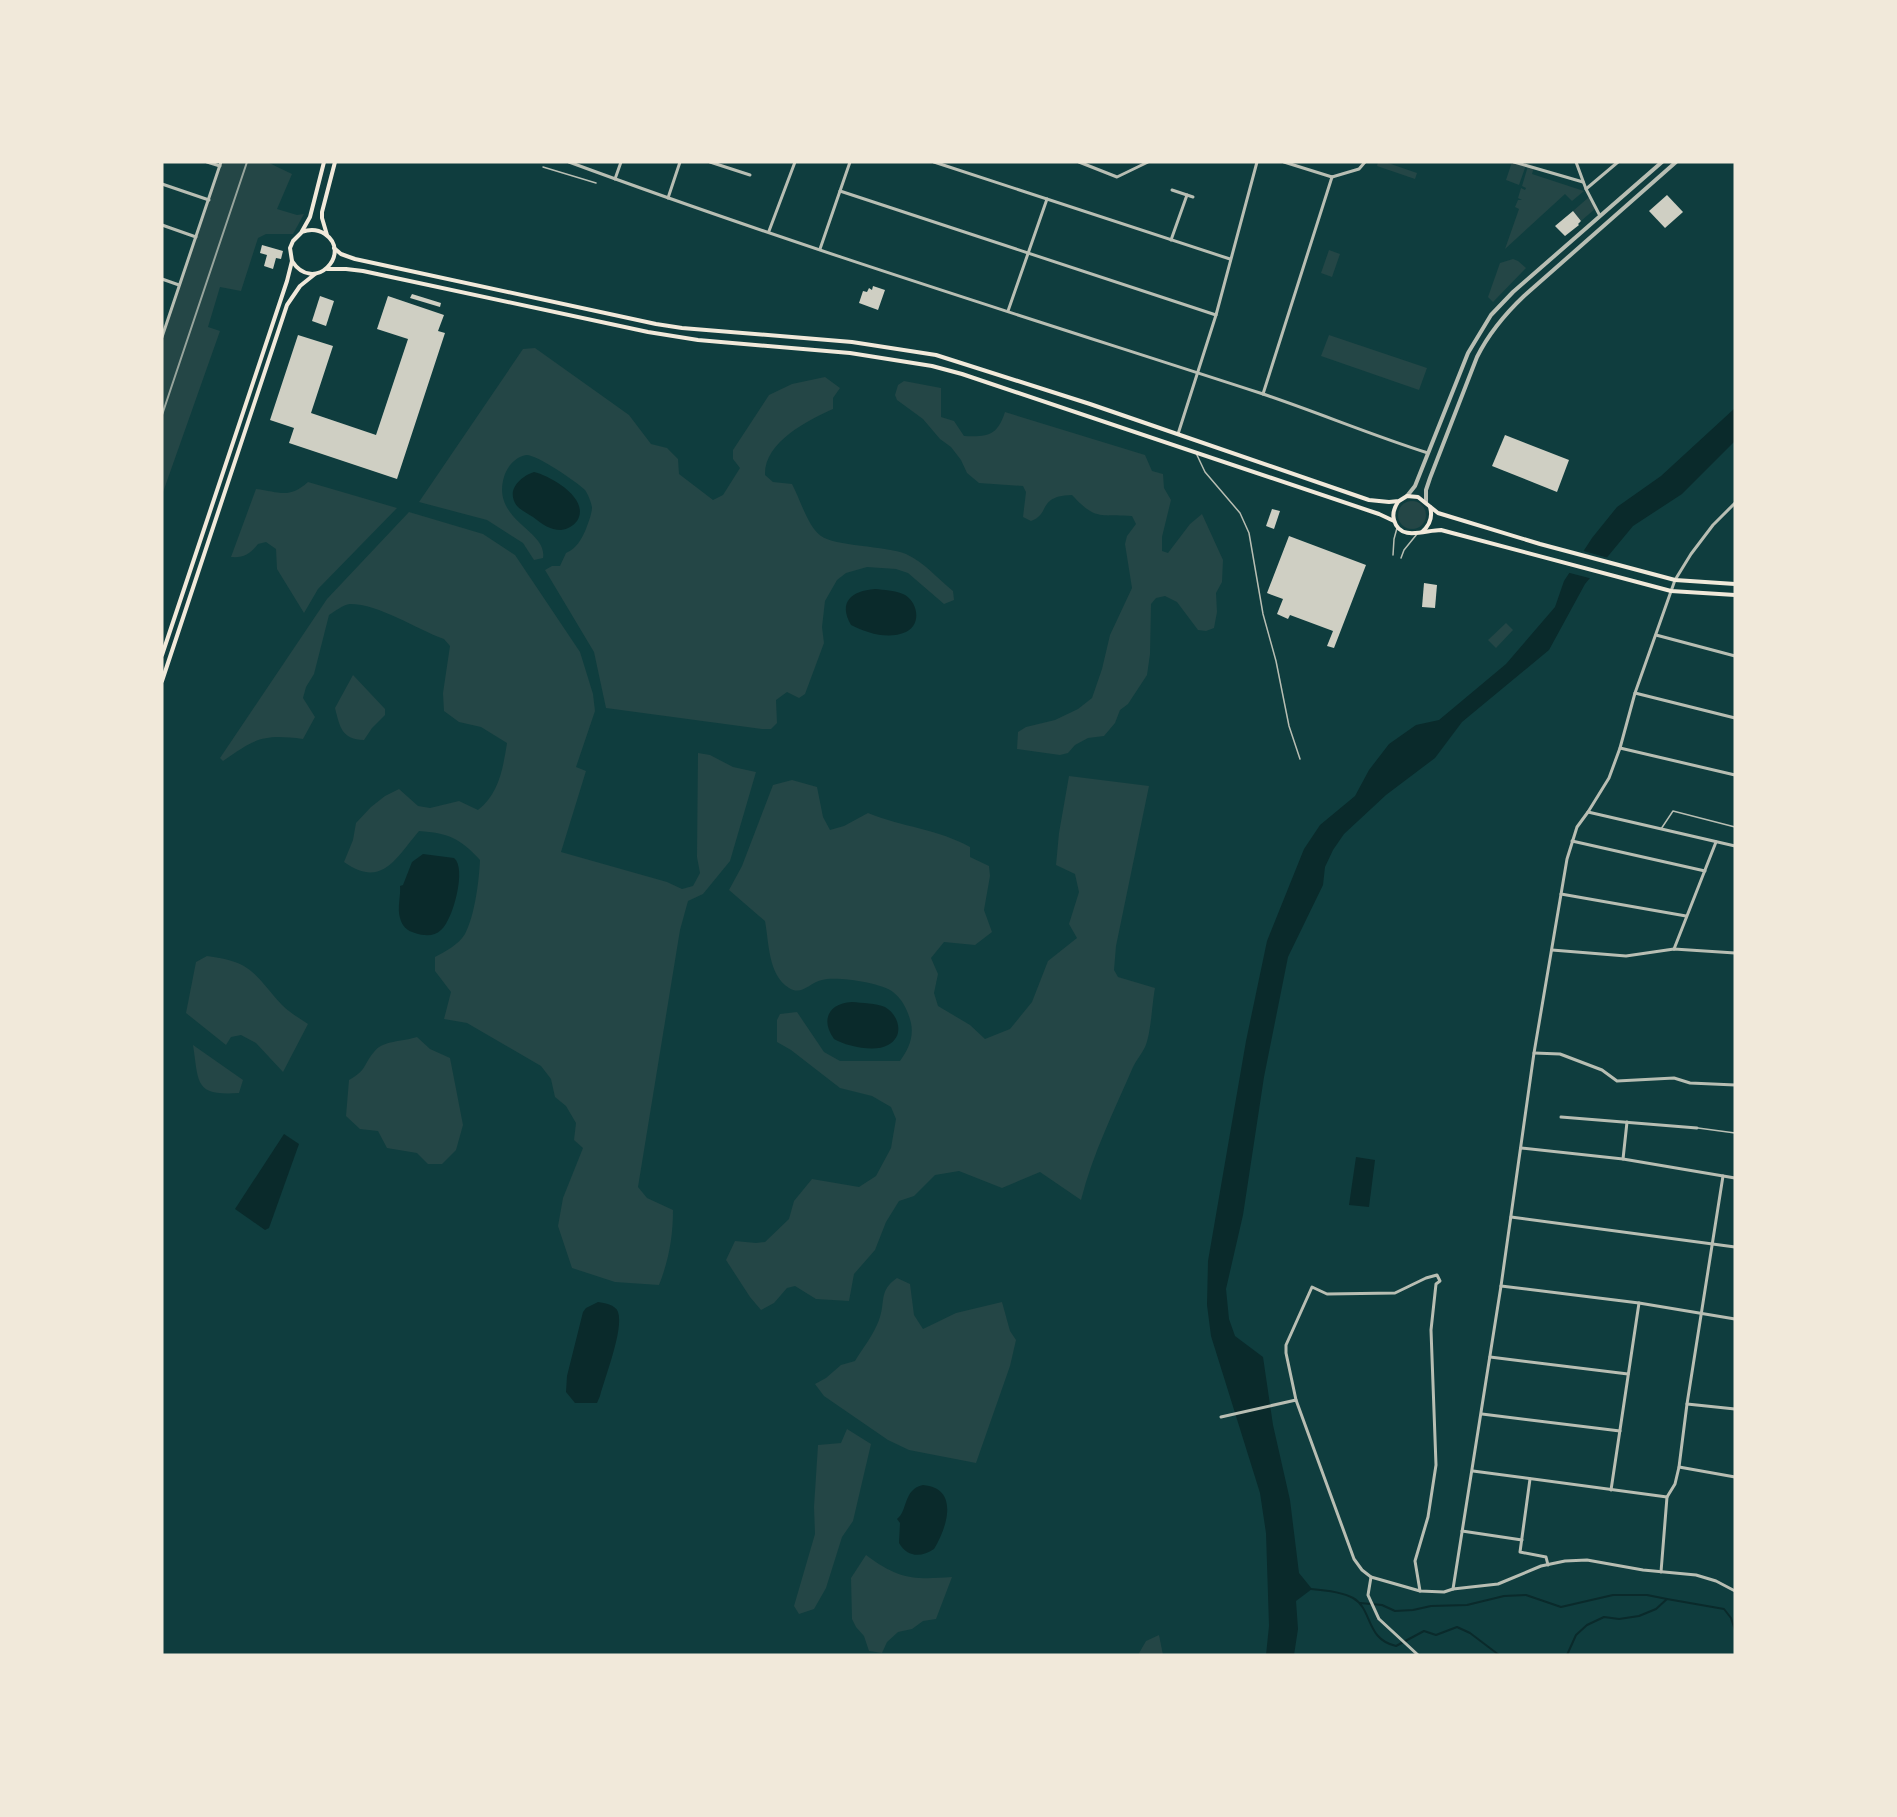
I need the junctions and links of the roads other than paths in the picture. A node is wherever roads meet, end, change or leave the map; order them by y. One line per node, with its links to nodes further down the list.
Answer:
1 (207, 162): 21 (street)
2 (324, 162): 40 (main road)
3 (335, 162): 41 (main road)
4 (569, 162): 25 (street)
5 (621, 162): 25 (street)
6 (680, 162): 34 (street)
7 (710, 162): 23 (street)
8 (795, 162): 39 (street)
9 (850, 162): 31 (street)
10 (934, 162): 35 (street)
11 (1079, 162): 12 (street)
12 (1148, 162)
13 (1257, 162): 47 (street)
14 (1284, 162): 24 (street)
15 (1365, 162): 24 (street)
16 (1514, 162): 26 (street)
17 (1576, 162): 26 (street)
18 (1618, 162): 29 (street)
19 (1662, 162): 37 (street)
20 (1676, 162): 66 (street)
21 (220, 164): 36 (street)
22 (543, 167): 27 (lane)
23 (750, 175)
24 (1332, 177): 59 (street)
25 (615, 179): 34 (street)
26 (1583, 182): 29 (street)
27 (596, 183)
28 (162, 184): 36 (street)
29 (1586, 189): 37 (street)
30 (1172, 190): 32 (street)
31 (840, 191): 45 (street); 46 (street)
32 (1187, 195): 33 (street); 43 (street)
33 (1193, 197)
34 (668, 198): 39 (street)
35 (1047, 199): 43 (street); 46 (street)
36 (209, 200): 42 (street)
37 (1600, 216): 62 (street)
38 (162, 225): 42 (street)
39 (769, 231): 45 (street)
40 (301, 233): 41 (main road); 48 (main road)
41 (327, 236): 44 (main road)
42 (196, 237): 52 (street)
43 (1171, 240): 47 (street)
44 (334, 248): 49 (main road); 60 (main road)
45 (820, 249): 53 (street)
46 (1028, 253): 53 (street); 55 (street)
47 (1230, 259): 55 (street)
48 (292, 261): 50 (main road); 77 (main road)
49 (327, 269): 50 (main road); 61 (main road)
50 (315, 274): 79 (main road)
51 (162, 279): 52 (street)
52 (179, 285): 56 (street)
53 (1008, 311): 58 (street)
54 (162, 315): 56 (street)
55 (1216, 315): 58 (street)
56 (168, 317): 57 (street)
57 (162, 337)
58 (1198, 374): 59 (street); 60 (street)
59 (1263, 394): 62 (street)
60 (1178, 434): 64 (main road)
61 (1196, 453): 67 (main road); 83 (lane)
62 (1428, 453): 63 (street)
63 (1407, 496): 64 (main road); 66 (main road)
64 (1399, 501): 67 (main road)
65 (1735, 503): 72 (street)
66 (1428, 504): 69 (main road); 72 (main road)
67 (1394, 521): 68 (main road)
68 (1398, 528): 69 (main road); 70 (lane)
69 (1419, 533): 71 (lane); 74 (main road)
70 (1393, 555)
71 (1401, 558)
72 (1675, 580): 73 (main road); 74 (street)
73 (1735, 584)
74 (1671, 591): 75 (main road); 76 (street)
75 (1735, 595)
76 (1656, 635): 78 (street); 80 (street)
77 (162, 655)
78 (1735, 656)
79 (162, 681)
80 (1635, 693): 81 (street); 82 (street)
81 (1735, 718)
82 (1620, 748): 84 (street); 85 (street)
83 (1300, 759)
84 (1735, 775)
85 (1588, 812): 87 (street); 88 (street)
86 (1735, 827): 87 (lane)
87 (1661, 830): 89 (street)
88 (1572, 841): 91 (street); 92 (street)
89 (1716, 842): 90 (street); 91 (street)
90 (1735, 846)
91 (1705, 871): 93 (street)
92 (1561, 894): 93 (street); 95 (street)
93 (1686, 916): 94 (street)
94 (1674, 949): 95 (street); 96 (street)
95 (1551, 950): 97 (street)
96 (1735, 953)
97 (1534, 1053): 98 (street); 103 (street)
98 (1735, 1085)
99 (1561, 1117): 100 (street)
100 (1627, 1122): 101 (street); 104 (street)
101 (1697, 1128): 102 (lane)
102 (1735, 1133)
103 (1521, 1148): 104 (street); 107 (street)
104 (1623, 1159): 105 (street)
105 (1723, 1176): 106 (street); 108 (street)
106 (1735, 1178)
107 (1511, 1217): 108 (street); 110 (street)
108 (1712, 1243): 109 (street); 112 (street)
109 (1735, 1247)
110 (1501, 1286): 111 (street); 114 (street)
111 (1639, 1303): 112 (street); 115 (street)
112 (1701, 1313): 113 (street); 117 (street)
113 (1735, 1319)
114 (1490, 1357): 115 (street); 119 (street)
115 (1628, 1374): 121 (street)
116 (1296, 1400): 120 (street); 132 (street); 134 (street)
117 (1687, 1404): 118 (street); 122 (street)
118 (1735, 1409)
119 (1481, 1414): 121 (street); 123 (street)
120 (1221, 1417)
121 (1620, 1431): 126 (street)
122 (1679, 1467): 124 (street); 127 (street)
123 (1472, 1471): 125 (street); 128 (street)
124 (1735, 1477)
125 (1530, 1479): 126 (street); 129 (street)
126 (1611, 1490): 127 (street)
127 (1667, 1497): 131 (street)
128 (1462, 1531): 129 (street); 133 (street)
129 (1522, 1539): 130 (street)
130 (1548, 1565): 131 (street); 133 (street)
131 (1661, 1572): 135 (street)
132 (1371, 1577): 134 (street); 136 (street)
133 (1453, 1589): 134 (street)
134 (1420, 1591)
135 (1735, 1591)
136 (1418, 1655)

